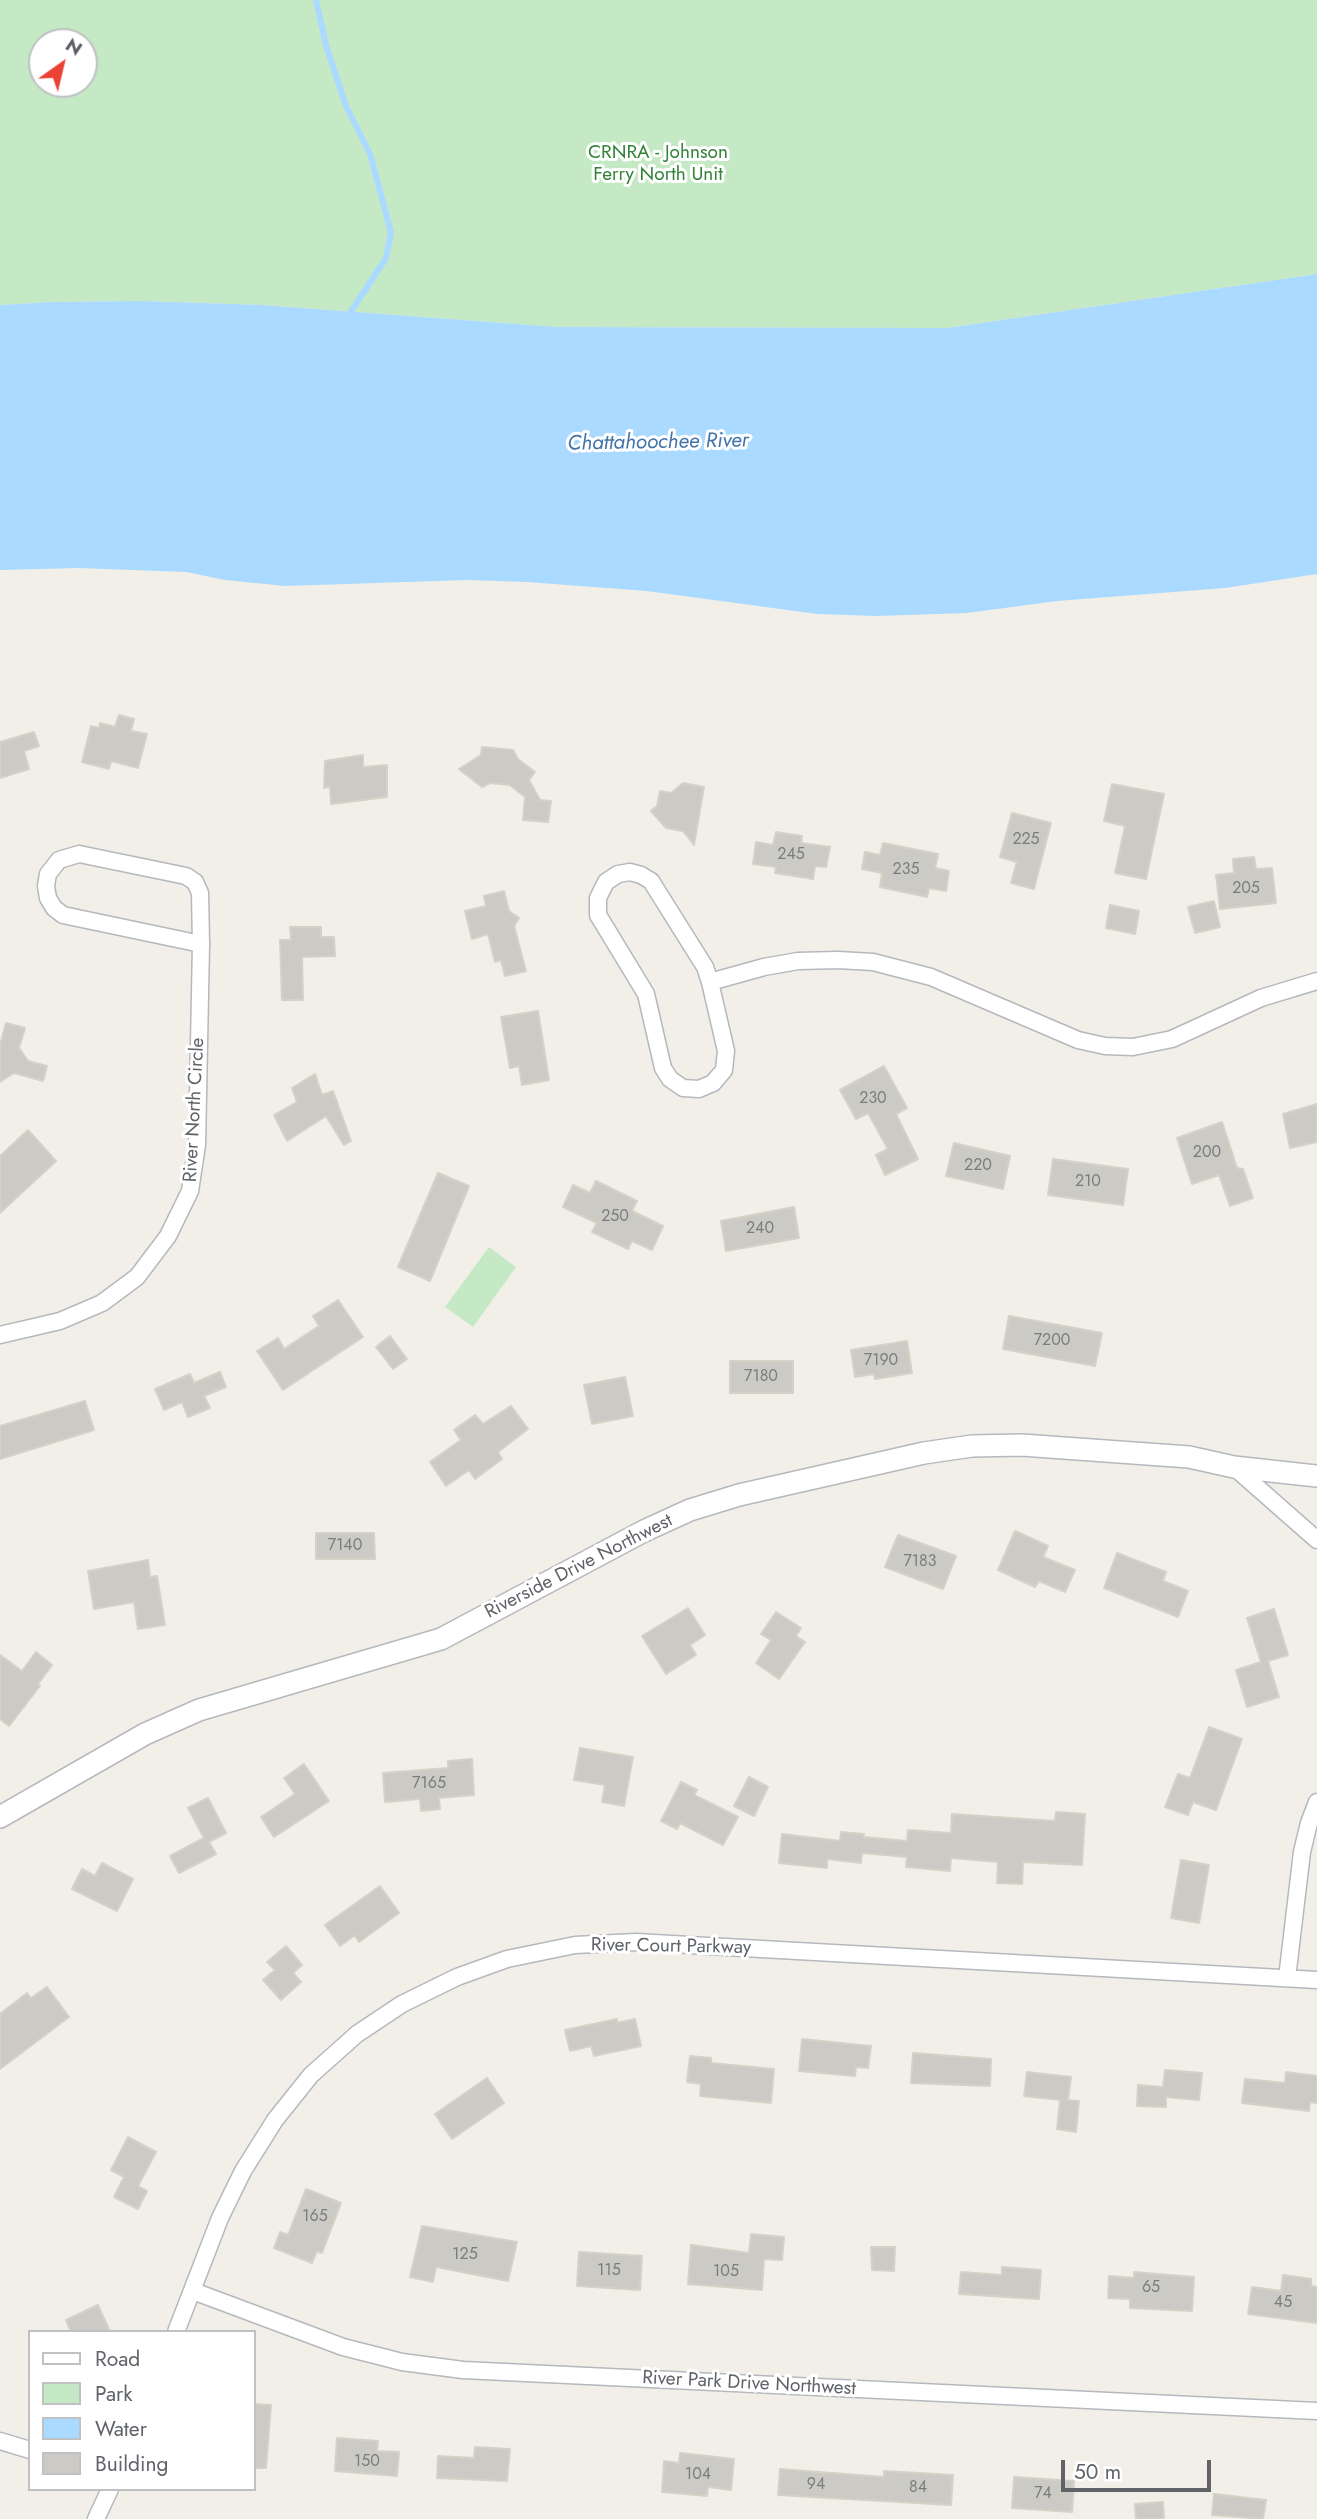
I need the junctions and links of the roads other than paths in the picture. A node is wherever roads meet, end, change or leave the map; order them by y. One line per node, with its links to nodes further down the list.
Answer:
1 (201, 944): 1 (street, River North Circle); 4 (street, River North Circle)
2 (1317, 981): 3 (street)
3 (710, 982): 3 (street)
4 (0, 1335)
5 (1234, 1467): 6 (street, Riverside Drive Northwest); 7 (street); 9 (street, Riverside Drive Northwest)
6 (1317, 1476)
7 (1317, 1540)
8 (1317, 1802): 10 (street)
9 (0, 1817)
10 (1287, 1978): 11 (street, River Court Parkway); 12 (street, River Court Parkway)
11 (1317, 1980)
12 (193, 2291): 13 (street, River Court Parkway); 14 (street, River Park Drive Northwest)
13 (177, 2330)
14 (1317, 2411)
15 (0, 2441): 16 (street)
16 (28, 2449)
17 (109, 2491): 18 (street)
18 (96, 2519)

